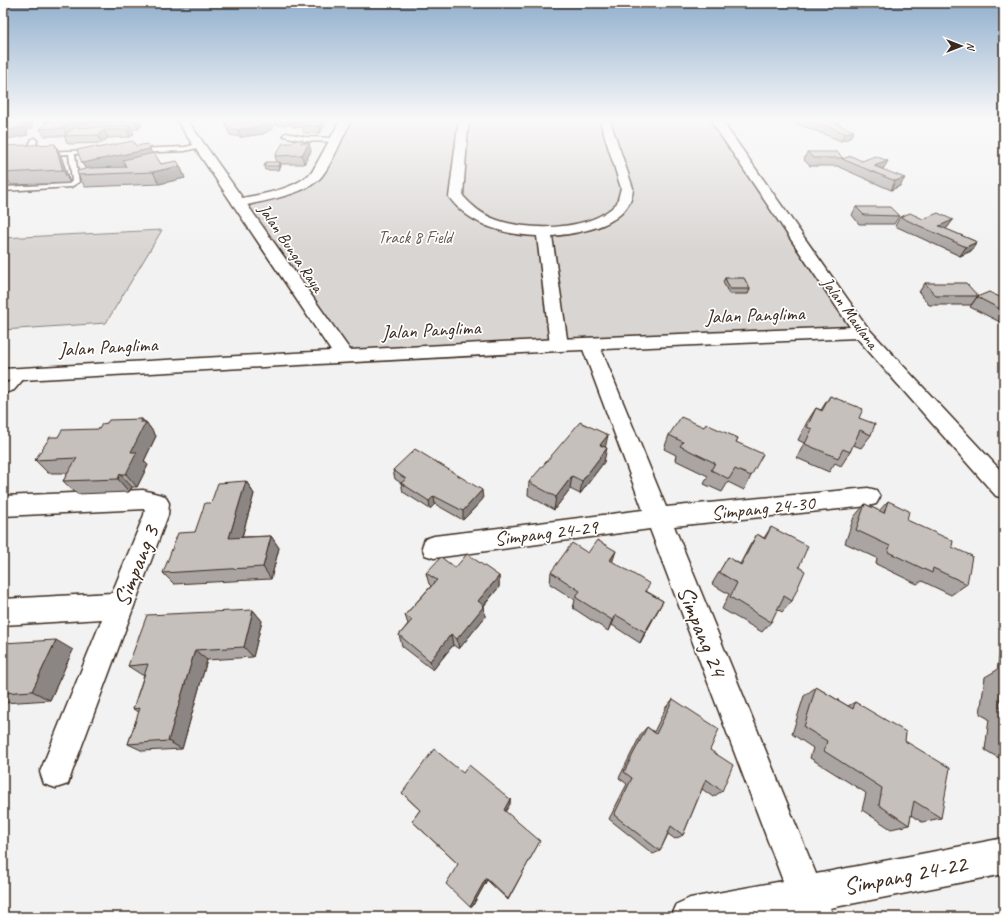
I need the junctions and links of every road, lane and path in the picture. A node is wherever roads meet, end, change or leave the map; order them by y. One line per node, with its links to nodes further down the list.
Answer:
1 (74, 164): 7 (lane)
2 (211, 164): 8 (street, Jalan Bunga Raya)
3 (323, 164): 8 (street)
4 (459, 164): 9 (street)
5 (619, 164): 9 (street)
6 (746, 164): 10 (street, Jalan Maulana)
7 (3, 189)
8 (238, 203): 13 (street, Jalan Bunga Raya)
9 (544, 232): 12 (street)
10 (862, 332): 11 (street, Jalan Panglima); 15 (street, Jalan Maulana)
11 (590, 344): 12 (street, Jalan Panglima); 18 (street, Simpang 24)
12 (559, 345): 13 (street, Jalan Panglima)
13 (344, 356): 14 (street, Jalan Panglima)
14 (8, 384)
15 (1004, 489)
16 (868, 498): 18 (street, Simpang 24-30)
17 (3, 506): 20 (street, Simpang 3)
18 (658, 518): 19 (street, Simpang 24-29); 24 (street, Simpang 24)
19 (434, 547)
20 (120, 605): 21 (street); 22 (street, Simpang 3)
21 (3, 612)
22 (56, 772)
23 (1004, 856): 24 (street, Simpang 24-22)
24 (811, 905): 25 (street, Simpang 24-22)
25 (690, 917)

